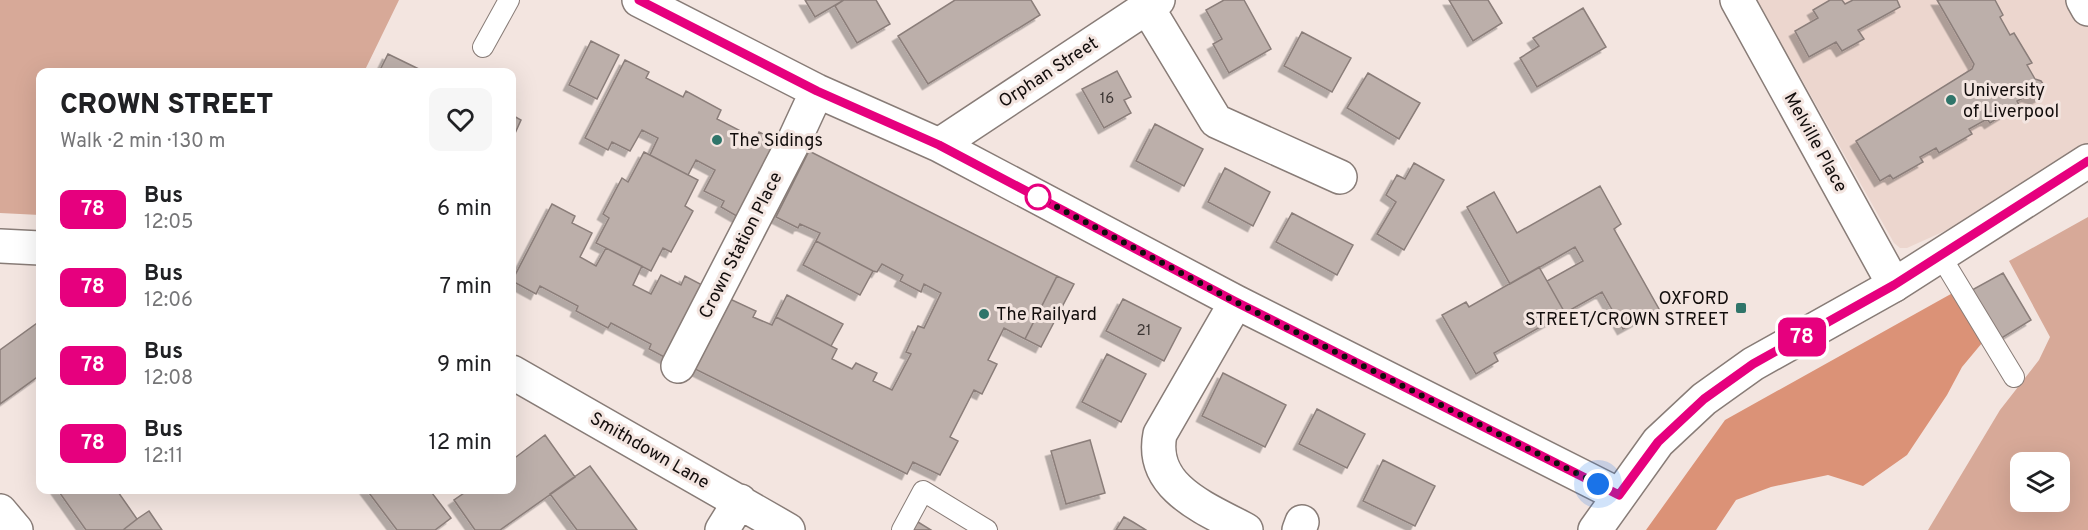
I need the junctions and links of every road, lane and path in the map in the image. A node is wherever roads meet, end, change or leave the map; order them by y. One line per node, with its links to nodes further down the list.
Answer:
1 (509, 0): 7 (lane)
2 (639, 0): 8 (street)
3 (1737, 0): 15 (street, Melville Place)
4 (2083, 0): 6 (street)
5 (1153, 3): 9 (street, Orphan Street); 11 (street)
6 (2088, 9)
7 (483, 47)
8 (817, 91): 9 (street); 17 (street, Crown Station Place)
9 (939, 145): 16 (street)
10 (2088, 161): 14 (street)
11 (1340, 177)
12 (0, 246): 13 (street)
13 (36, 248)
14 (1940, 255): 15 (street); 19 (lane)
15 (1894, 285): 20 (street)
16 (1236, 302): 20 (street); 28 (street)
17 (678, 366)
18 (516, 374): 21 (street, Smithdown Lane)
19 (2014, 377)
20 (1619, 495): 29 (street)
21 (740, 501): 24 (street); 25 (street, Smithdown Lane)
22 (0, 511): 23 (street)
23 (16, 530)
24 (722, 530)
25 (788, 530)
26 (902, 530): 27 (lane)
27 (987, 530)
28 (1246, 530)
29 (1595, 530)

